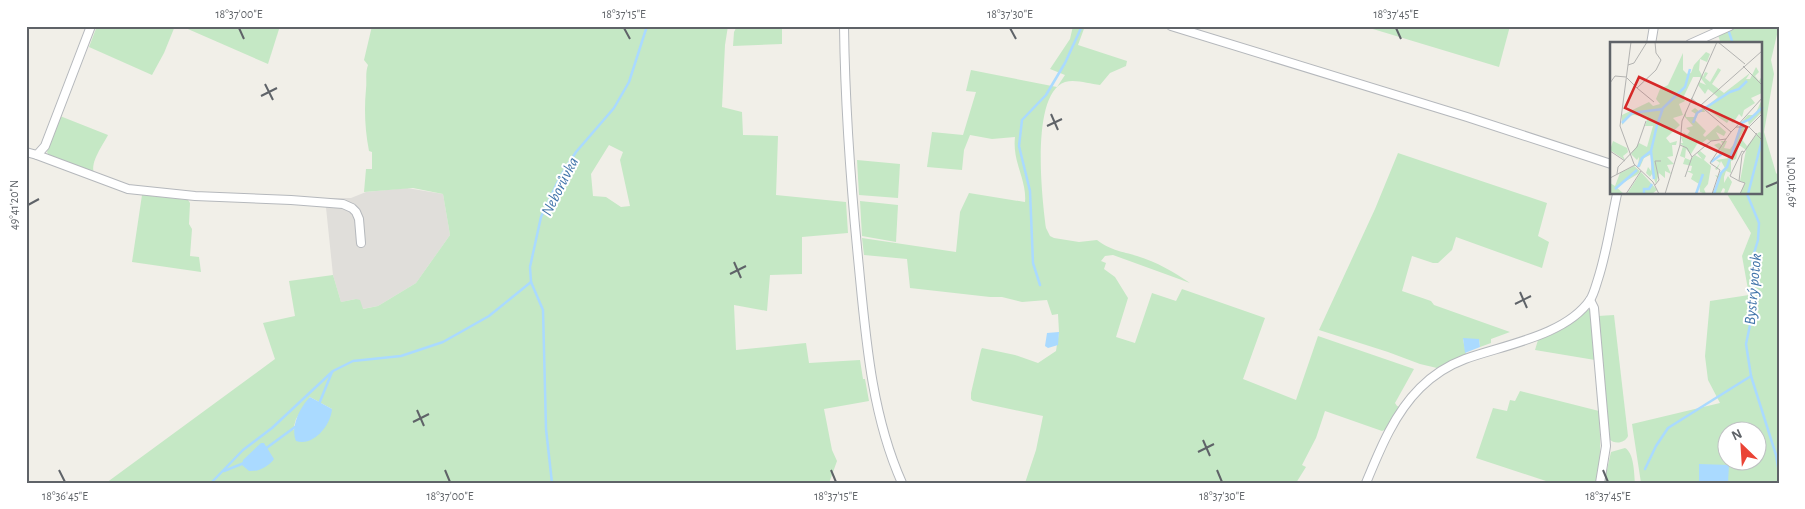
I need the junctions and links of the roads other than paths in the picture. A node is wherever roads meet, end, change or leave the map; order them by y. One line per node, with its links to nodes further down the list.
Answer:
1 (91, 26): 9 (street)
2 (844, 26): 14 (street)
3 (1171, 26): 10 (street)
4 (1654, 26): 6 (street)
5 (1730, 26): 7 (street)
6 (1651, 42)
7 (1695, 42)
8 (26, 152): 9 (street)
9 (37, 156): 12 (street)
10 (1610, 164)
11 (1617, 195): 13 (street)
12 (361, 243)
13 (1590, 300): 15 (street); 16 (street)
14 (902, 483)
15 (1366, 483)
16 (1600, 483)

